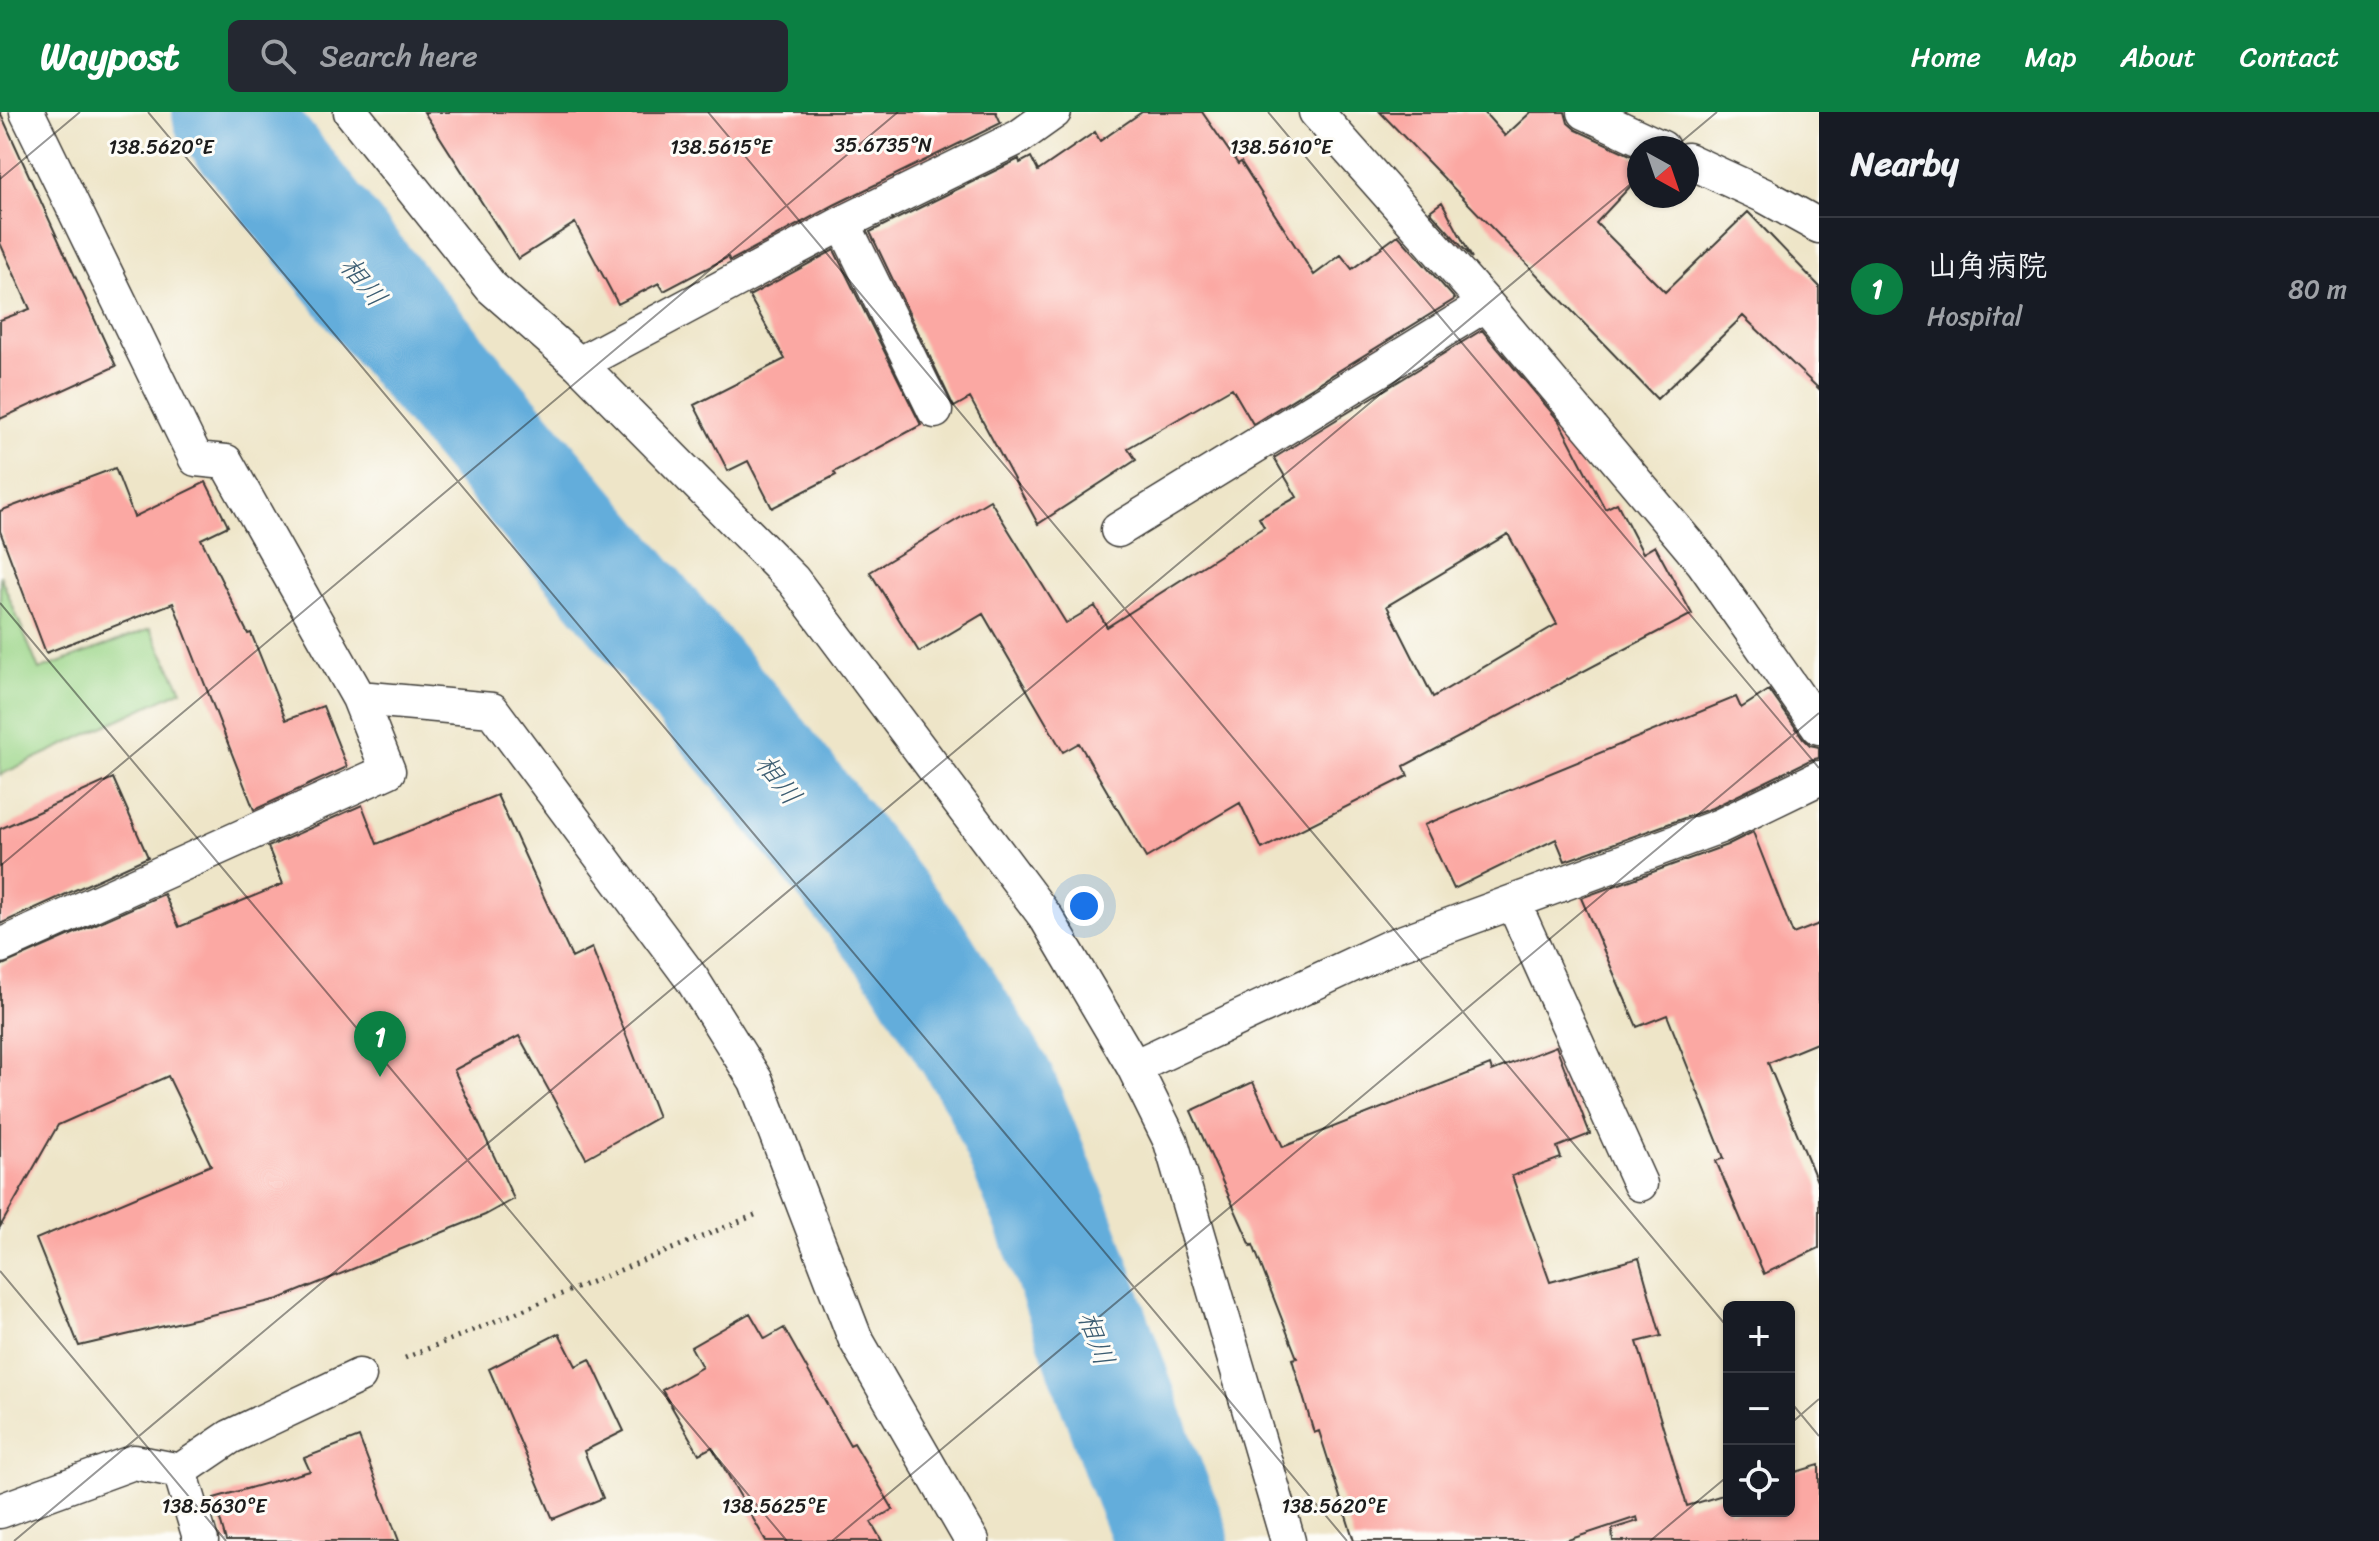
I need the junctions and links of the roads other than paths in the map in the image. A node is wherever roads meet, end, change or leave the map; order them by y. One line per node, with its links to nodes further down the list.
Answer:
1 (27, 112): 14 (lane)
2 (351, 112): 11 (lane)
3 (1054, 112): 8 (lane)
4 (1316, 112): 10 (lane)
5 (1590, 113): 6 (lane)
6 (1637, 136)
7 (1699, 166): 9 (lane)
8 (843, 223): 11 (lane); 12 (lane)
9 (1819, 226)
10 (1486, 304): 13 (lane); 15 (lane)
11 (579, 364): 19 (lane)
12 (935, 411)
13 (1118, 530)
14 (359, 698): 18 (lane); 25 (lane)
15 (1819, 727)
16 (1819, 778): 17 (lane)
17 (1513, 902): 19 (lane); 20 (lane)
18 (0, 946)
19 (1134, 1067): 26 (lane)
20 (1640, 1184)
21 (359, 1376): 22 (lane)
22 (180, 1471): 23 (lane); 24 (lane)
23 (0, 1511)
24 (201, 1541)
25 (972, 1541)
26 (1288, 1541)

